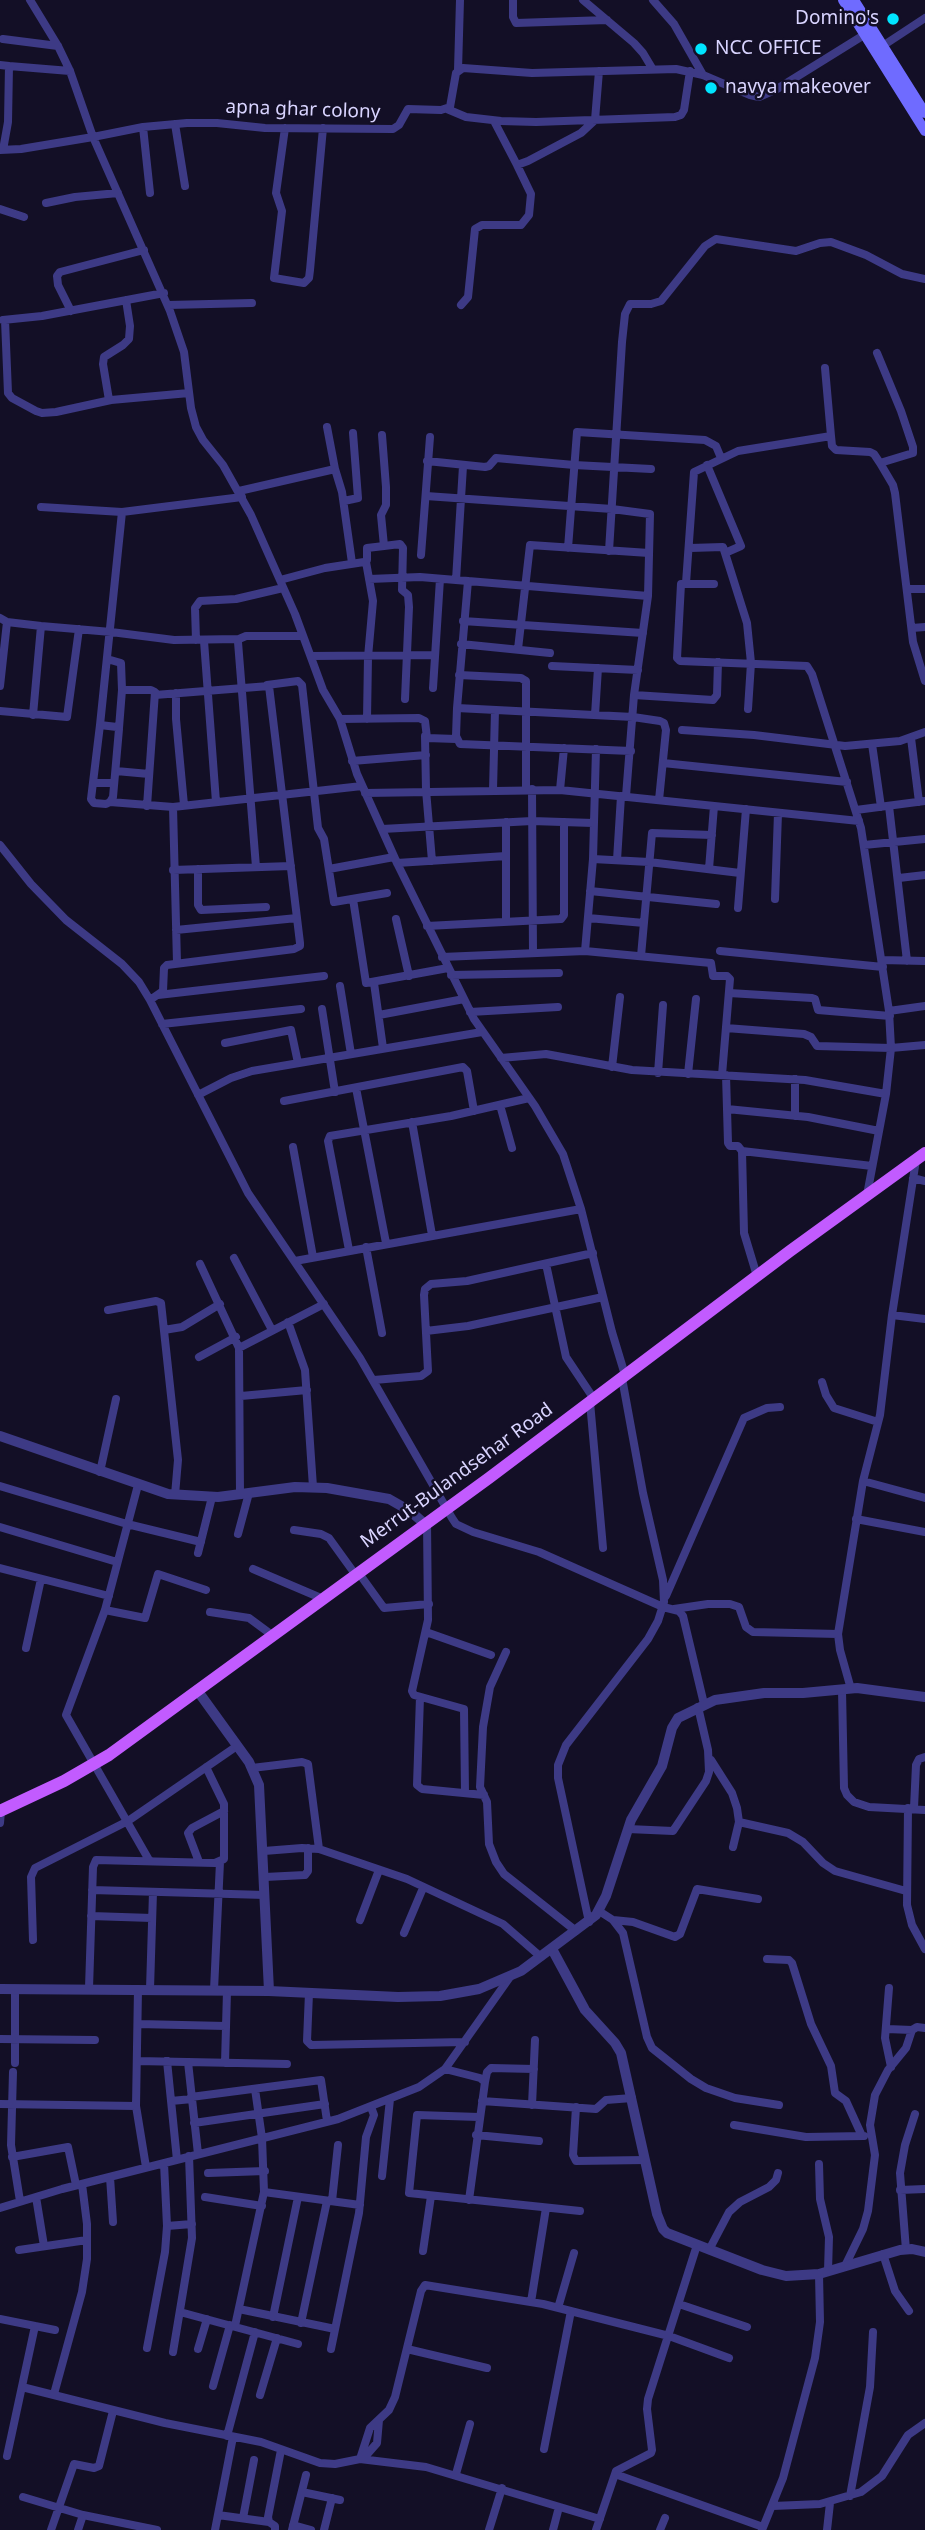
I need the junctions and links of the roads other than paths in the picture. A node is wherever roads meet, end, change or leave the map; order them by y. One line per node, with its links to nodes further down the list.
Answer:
1 (30, 0): 12 (street)
2 (460, 0): 16 (street)
3 (513, 0): 9 (street)
4 (583, 0): 9 (street)
5 (653, 0): 20 (street)
6 (843, 0): 10 (main road)
7 (854, 0): 13 (main road)
8 (925, 18): 13 (street)
9 (607, 20): 15 (street)
10 (864, 35): 13 (main road); 20 (street)
11 (4, 39): 12 (street)
12 (58, 46): 17 (street)
13 (879, 49): 22 (main road); 29 (main road)
14 (5, 65): 17 (street); 31 (street)
15 (652, 68): 18 (street); 19 (street)
16 (458, 70): 18 (street); 21 (street)
17 (70, 71): 30 (street)
18 (599, 71): 23 (street)
19 (690, 71): 20 (street); 23 (street)
20 (703, 75)
21 (447, 109): 24 (street); 28 (street, apna ghar colony)
22 (925, 113)
23 (595, 120): 24 (street); 32 (street)
24 (494, 121): 32 (street)
25 (175, 124): 26 (street, apna ghar colony); 27 (street, apna ghar colony); 33 (street)
26 (144, 127): 30 (street, apna ghar colony); 35 (street)
27 (285, 128): 28 (street, apna ghar colony); 28 (street)
28 (323, 128)
29 (925, 131)
30 (93, 137): 31 (street, apna ghar colony); 34 (street)
31 (2, 150)
32 (517, 165): 45 (street)
33 (186, 186)
34 (118, 192): 36 (street); 39 (street)
35 (150, 193)
36 (46, 204)
37 (0, 209): 38 (street)
38 (24, 217)
39 (144, 250): 41 (street); 46 (street)
40 (925, 279): 54 (street)
41 (164, 293): 42 (street); 44 (street)
42 (126, 300): 46 (street); 51 (street)
43 (252, 303): 44 (street)
44 (168, 305): 50 (street)
45 (461, 305)
46 (71, 311): 47 (street)
47 (3, 320): 51 (street)
48 (877, 353): 60 (street)
49 (825, 368): 56 (street)
50 (189, 393): 51 (street); 67 (street)
51 (109, 400)
52 (327, 427): 65 (street)
53 (353, 433): 70 (street)
54 (616, 434): 58 (street); 63 (street); 64 (street)
55 (382, 435): 75 (street)
56 (831, 436): 58 (street); 60 (street)
57 (430, 437): 59 (street)
58 (721, 457): 61 (street)
59 (428, 461): 62 (street); 68 (street)
60 (880, 463): 93 (street)
61 (707, 465): 77 (street); 80 (street)
62 (463, 466): 63 (street); 69 (street)
63 (573, 466): 64 (street); 71 (street)
64 (614, 467): 66 (street); 73 (street)
65 (335, 469): 67 (street); 70 (street)
66 (651, 469)
67 (240, 494): 74 (street); 90 (street)
68 (426, 496): 69 (street); 81 (street)
69 (460, 500): 71 (street); 87 (street)
70 (344, 501): 83 (street)
71 (571, 506): 73 (street); 76 (street)
72 (41, 507): 74 (street)
73 (612, 509): 78 (street); 79 (street)
74 (122, 512): 103 (street)
75 (384, 546): 82 (street); 84 (street)
76 (568, 548): 78 (street); 92 (street)
77 (690, 548): 80 (street); 89 (street)
78 (609, 551): 79 (street)
79 (649, 553): 95 (street)
80 (726, 553): 117 (street)
81 (421, 555)
82 (366, 562): 83 (street); 85 (street)
83 (352, 563): 90 (street)
84 (403, 577): 85 (street); 86 (street); 113 (street)
85 (369, 579): 114 (street)
86 (440, 579): 87 (street); 111 (street)
87 (456, 580): 88 (street)
88 (468, 581): 92 (street); 97 (street)
89 (686, 583): 91 (street); 116 (street)
90 (282, 584): 105 (street); 107 (street)
91 (714, 584)
92 (525, 587): 95 (street); 98 (street)
93 (907, 589): 94 (street); 101 (street)
94 (925, 589)
95 (648, 596): 104 (street)
96 (3, 620): 99 (street); 124 (street)
97 (463, 621): 98 (street); 108 (street)
98 (522, 625): 104 (street); 109 (street)
99 (41, 626): 102 (street); 138 (street)
100 (925, 627): 101 (street)
101 (912, 628): 122 (street)
102 (79, 629): 103 (street); 138 (street)
103 (111, 632): 107 (street); 115 (street)
104 (643, 633): 120 (street)
105 (303, 636): 106 (street); 112 (street)
106 (239, 639): 107 (street); 125 (street)
107 (200, 640): 128 (street)
108 (461, 644): 109 (street); 121 (street)
109 (518, 649): 110 (street)
110 (551, 653)
111 (435, 655): 113 (street); 126 (street)
112 (311, 656): 114 (street); 141 (street)
113 (408, 656): 114 (street); 132 (street)
114 (368, 657): 142 (street)
115 (107, 659): 127 (street); 143 (street)
116 (718, 662): 117 (street); 131 (street)
117 (751, 663): 134 (street); 151 (street)
118 (552, 666): 119 (street)
119 (598, 668): 120 (street); 139 (street)
120 (638, 670): 131 (street)
121 (459, 675): 133 (street); 137 (street)
122 (925, 681)
123 (267, 685): 125 (street); 172 (street); 174 (street)
124 (0, 686)
125 (241, 688): 128 (street); 176 (street)
126 (433, 688)
127 (122, 690): 130 (street); 144 (street)
128 (209, 691): 129 (street); 180 (street)
129 (176, 693): 130 (street); 181 (street)
130 (155, 695): 163 (street)
131 (634, 695): 140 (street)
132 (405, 699)
133 (457, 708): 136 (street); 149 (street)
134 (748, 709)
135 (0, 710): 138 (street)
136 (495, 710): 137 (street); 152 (street)
137 (526, 712): 139 (street); 153 (street)
138 (33, 715)
139 (595, 715): 140 (street)
140 (633, 717): 156 (street); 159 (street)
141 (340, 719): 142 (street); 158 (street)
142 (367, 719): 147 (street)
143 (100, 725): 144 (street); 165 (street)
144 (119, 728): 162 (street)
145 (682, 730): 151 (street)
146 (925, 732): 148 (street)
147 (425, 736): 149 (street); 157 (street)
148 (911, 738): 150 (street); 161 (street)
149 (456, 739): 152 (street)
150 (872, 744): 151 (street); 184 (street)
151 (835, 745): 164 (street)
152 (493, 746): 153 (street); 170 (street)
153 (527, 746): 154 (street); 167 (street)
154 (564, 748): 155 (street); 171 (street)
155 (596, 749): 156 (street); 173 (street)
156 (631, 751): 175 (street)
157 (426, 755): 158 (street); 169 (street)
158 (352, 761): 168 (street)
159 (663, 763): 164 (street); 177 (street)
160 (925, 763): 161 (street)
161 (915, 765): 178 (street)
162 (116, 771): 163 (street); 166 (street)
163 (149, 774): 182 (street)
164 (847, 782): 187 (street)
165 (94, 783): 166 (street); 179 (street)
166 (114, 783): 179 (street)
167 (529, 789): 170 (street); 171 (street); 189 (street)
168 (363, 790): 169 (street); 172 (street); 195 (street)
169 (426, 790): 170 (street); 194 (street)
170 (492, 790)
171 (560, 790): 173 (street)
172 (314, 791): 174 (street); 210 (street)
173 (594, 793): 175 (street); 193 (street)
174 (281, 794): 176 (street); 207 (street)
175 (624, 796): 177 (street); 204 (street)
176 (250, 798): 180 (street); 208 (street)
177 (659, 800): 183 (street)
178 (922, 801): 184 (street)
179 (110, 802): 182 (street)
180 (216, 802): 181 (street)
181 (184, 805): 185 (street)
182 (147, 806): 185 (street)
183 (714, 806): 186 (street); 196 (street)
184 (885, 806): 187 (street); 198 (street)
185 (173, 807): 212 (street)
186 (746, 809): 188 (street); 213 (street)
187 (856, 810): 190 (street)
188 (778, 813): 190 (street); 220 (street)
189 (532, 821): 191 (street); 192 (street); 227 (street)
190 (859, 821): 199 (street)
191 (506, 822): 194 (street); 201 (street)
192 (564, 822): 193 (street); 227 (street)
193 (593, 823): 202 (street)
194 (429, 826): 195 (street); 205 (street)
195 (382, 828): 203 (street)
196 (712, 835): 206 (street); 211 (street)
197 (925, 839): 198 (street)
198 (895, 842): 199 (street); 215 (street)
199 (864, 845): 239 (street)
200 (0, 846): 249 (street)
201 (506, 856): 205 (street); 228 (street)
202 (593, 859): 204 (street); 216 (street)
203 (395, 860): 205 (street); 210 (street); 230 (street)
204 (617, 860): 206 (street)
205 (432, 861)
206 (649, 862): 211 (street); 218 (street)
207 (291, 866): 208 (street); 224 (street)
208 (256, 867): 209 (street)
209 (198, 869): 212 (street); 222 (street)
210 (329, 869): 219 (street)
211 (709, 869): 213 (street)
212 (173, 870): 231 (street)
213 (740, 873): 223 (street)
214 (925, 875): 215 (street)
215 (899, 878): 237 (street)
216 (590, 891): 218 (street); 225 (street)
217 (387, 893): 219 (street)
218 (646, 895): 221 (street); 229 (street)
219 (353, 899): 245 (street)
220 (775, 899)
221 (716, 904)
222 (266, 906)
223 (738, 908)
224 (297, 918): 231 (street); 240 (street)
225 (588, 918): 229 (street); 232 (street)
226 (396, 919): 244 (street)
227 (533, 921): 228 (street); 234 (street)
228 (506, 922): 230 (street)
229 (644, 923): 235 (street)
230 (427, 926): 236 (street)
231 (176, 930): 240 (street)
232 (585, 951): 234 (street); 235 (street)
233 (720, 951): 239 (street)
234 (533, 953): 236 (street)
235 (641, 956): 247 (street)
236 (442, 957): 241 (street)
237 (907, 961): 238 (street); 239 (street)
238 (925, 961)
239 (882, 963): 258 (street)
240 (177, 964): 249 (street)
241 (449, 971): 242 (street); 244 (street); 250 (street)
242 (559, 973)
243 (324, 976): 249 (street)
244 (409, 976): 245 (street)
245 (374, 983): 259 (street)
246 (340, 986): 267 (street)
247 (729, 992): 258 (street); 261 (street)
248 (621, 997): 271 (street)
249 (154, 998): 260 (street)
250 (464, 999): 257 (street); 259 (street)
251 (696, 999): 273 (street)
252 (663, 1005): 272 (street)
253 (925, 1006): 258 (street)
254 (558, 1007): 257 (street)
255 (301, 1009): 260 (street)
256 (322, 1009): 268 (street)
257 (470, 1012): 262 (street)
258 (889, 1013): 266 (street)
259 (379, 1015): 265 (street)
260 (162, 1024): 279 (street)
261 (726, 1028): 266 (street); 274 (street)
262 (482, 1032): 265 (street); 269 (street)
263 (225, 1043): 270 (street)
264 (925, 1045): 266 (street)
265 (383, 1048): 267 (street)
266 (891, 1048): 278 (street)
267 (351, 1054): 268 (street)
268 (329, 1058): 270 (street); 277 (street)
269 (502, 1058): 271 (street); 280 (street)
270 (298, 1063): 279 (street)
271 (612, 1067): 272 (street)
272 (658, 1073): 273 (street)
273 (688, 1074): 274 (street)
274 (724, 1075): 275 (street); 283 (street)
275 (795, 1079): 278 (street); 285 (street)
276 (356, 1088): 277 (street); 284 (street); 287 (street)
277 (335, 1092): 281 (street)
278 (886, 1094): 288 (street)
279 (198, 1096): 305 (street)
280 (529, 1098): 282 (street); 297 (street)
281 (284, 1101)
282 (500, 1105): 284 (street); 290 (street)
283 (727, 1109): 285 (street); 291 (street)
284 (474, 1111): 286 (street)
285 (795, 1116): 288 (street)
286 (412, 1122): 287 (street); 298 (street)
287 (365, 1130): 299 (street); 301 (street)
288 (879, 1131): 293 (street)
289 (293, 1147): 304 (street)
290 (512, 1148)
291 (742, 1151): 293 (street); 308 (street)
292 (920, 1156): 294 (street); 296 (main road, Merrut-Bulandsehar Road)
293 (872, 1166): 296 (street)
294 (913, 1178): 295 (street); 314 (street)
295 (925, 1181)
296 (866, 1197): 308 (main road, Merrut-Bulandsehar Road)
297 (581, 1209): 298 (street); 302 (street)
298 (432, 1235): 299 (street)
299 (386, 1243): 300 (street)
300 (366, 1247): 301 (street); 320 (street)
301 (349, 1250): 304 (street)
302 (593, 1254): 307 (street); 309 (street)
303 (234, 1258): 318 (street)
304 (313, 1258): 305 (street)
305 (295, 1261): 311 (street)
306 (200, 1264): 310 (street)
307 (546, 1264): 312 (street); 319 (street)
308 (757, 1276): 324 (main road, Merrut-Bulandsehar Road)
309 (603, 1297): 312 (street); 324 (street)
310 (220, 1304): 317 (street); 321 (street)
311 (324, 1304): 316 (street); 325 (street)
312 (556, 1307): 319 (street); 330 (street)
313 (108, 1310): 317 (street)
314 (892, 1315): 315 (street); 332 (street)
315 (925, 1319)
316 (288, 1322): 318 (street); 327 (street)
317 (164, 1330): 340 (street)
318 (272, 1330): 322 (street)
319 (426, 1331): 325 (street)
320 (382, 1333)
321 (236, 1337): 322 (street); 323 (street)
322 (239, 1348): 328 (street)
323 (199, 1357)
324 (623, 1377): 330 (main road, Merrut-Bulandsehar Road); 363 (street)
325 (374, 1380): 343 (street)
326 (822, 1382): 332 (street)
327 (307, 1390): 328 (street); 338 (street)
328 (241, 1396): 339 (street)
329 (116, 1399): 334 (street)
330 (592, 1400): 343 (main road, Merrut-Bulandsehar Road); 352 (street)
331 (780, 1406): 363 (street)
332 (878, 1422): 335 (street)
333 (0, 1436): 334 (street)
334 (100, 1472): 336 (street)
335 (863, 1481): 342 (street); 344 (street)
336 (138, 1485): 340 (street); 346 (street)
337 (0, 1486): 346 (street)
338 (313, 1487): 339 (street); 345 (street)
339 (244, 1493): 341 (street); 350 (street)
340 (175, 1495): 341 (street)
341 (212, 1497): 351 (street)
342 (925, 1498)
343 (446, 1509): 345 (main road, Merrut-Bulandsehar Road); 363 (street)
344 (856, 1519): 349 (street); 369 (street)
345 (426, 1523): 357 (main road, Merrut-Bulandsehar Road); 362 (street)
346 (127, 1524): 351 (street); 354 (street)
347 (0, 1527): 354 (street)
348 (295, 1530): 357 (street)
349 (925, 1532)
350 (238, 1534)
351 (201, 1542): 353 (street)
352 (603, 1548)
353 (198, 1553)
354 (117, 1562): 360 (street)
355 (0, 1567): 358 (street)
356 (253, 1569): 361 (street)
357 (356, 1573): 361 (main road, Merrut-Bulandsehar Road); 362 (street)
358 (41, 1579): 360 (street); 370 (street)
359 (206, 1590): 365 (street)
360 (108, 1596): 365 (street)
361 (321, 1598): 368 (main road, Merrut-Bulandsehar Road)
362 (429, 1604): 367 (street)
363 (663, 1604): 364 (street); 414 (street)
364 (674, 1609): 369 (street); 377 (street)
365 (104, 1610): 381 (street)
366 (210, 1612): 368 (street)
367 (426, 1632): 372 (street); 375 (street)
368 (272, 1634): 374 (main road, Merrut-Bulandsehar Road)
369 (838, 1634): 373 (street)
370 (26, 1648)
371 (506, 1652): 385 (street)
372 (491, 1655)
373 (847, 1689): 376 (street); 377 (street); 386 (street)
374 (197, 1690): 378 (street); 381 (main road, Merrut-Bulandsehar Road)
375 (420, 1697): 384 (street); 384 (street)
376 (925, 1697)
377 (701, 1706): 380 (street); 392 (street)
378 (237, 1746): 382 (street); 383 (street)
379 (925, 1757): 386 (street)
380 (709, 1758): 391 (street); 392 (street)
381 (95, 1764): 389 (main road, Merrut-Bulandsehar Road); 390 (street)
382 (206, 1767): 388 (street); 390 (street)
383 (252, 1768): 395 (street); 396 (street)
384 (465, 1793): 385 (street)
385 (484, 1796): 415 (street)
386 (911, 1808): 387 (street); 404 (street)
387 (925, 1810)
388 (225, 1811): 398 (street); 399 (street)
389 (0, 1815)
390 (128, 1821): 397 (street); 417 (street)
391 (738, 1822): 393 (street); 404 (street)
392 (628, 1829): 409 (street)
393 (733, 1847)
394 (308, 1848): 395 (street); 396 (street); 401 (street)
395 (319, 1849): 400 (street)
396 (264, 1851): 401 (street)
397 (149, 1860): 398 (street); 403 (street)
398 (199, 1862): 399 (street)
399 (220, 1862): 406 (street)
400 (379, 1870): 402 (street); 412 (street)
401 (265, 1877): 407 (street)
402 (423, 1888): 416 (street); 420 (street)
403 (92, 1891): 405 (street); 410 (street)
404 (906, 1891): 419 (street)
405 (153, 1892): 406 (street); 411 (street)
406 (218, 1894): 407 (street); 429 (street)
407 (265, 1895): 431 (street)
408 (758, 1899): 413 (street)
409 (599, 1912): 413 (street); 414 (street)
410 (91, 1916): 411 (street); 423 (street)
411 (152, 1918): 428 (street)
412 (360, 1920)
413 (613, 1920): 462 (street)
414 (589, 1922): 415 (street)
415 (576, 1931): 418 (street)
416 (404, 1933)
417 (33, 1940)
418 (552, 1949): 420 (street); 454 (street)
419 (925, 1949)
420 (541, 1957): 422 (street)
421 (767, 1959): 473 (street)
422 (510, 1977): 432 (street); 442 (street)
423 (89, 1988): 426 (street); 427 (street)
424 (888, 1988): 436 (street)
425 (0, 1989): 426 (street)
426 (15, 1989): 439 (street)
427 (138, 1989): 428 (street); 433 (street)
428 (150, 1989): 429 (street)
429 (214, 1990): 430 (street)
430 (227, 1991): 431 (street); 434 (street)
431 (269, 1991): 432 (street)
432 (309, 1993): 442 (street)
433 (138, 2024): 434 (street); 443 (street)
434 (226, 2026): 446 (street)
435 (925, 2028): 437 (street)
436 (887, 2029): 437 (street); 448 (street)
437 (912, 2030): 448 (street)
438 (0, 2039): 439 (street)
439 (15, 2039): 440 (street); 459 (street)
440 (95, 2040)
441 (535, 2040): 450 (street)
442 (465, 2042): 449 (street)
443 (137, 2060): 444 (street); 463 (street)
444 (167, 2062): 445 (street); 456 (street)
445 (188, 2062): 446 (street); 453 (street)
446 (225, 2063): 447 (street)
447 (286, 2064)
448 (891, 2067): 473 (street)
449 (445, 2069): 451 (street); 455 (street)
450 (534, 2069): 451 (street); 461 (street)
451 (485, 2082): 457 (street)
452 (255, 2089): 453 (street); 460 (street); 466 (street)
453 (192, 2098): 456 (street); 470 (street)
454 (632, 2098): 465 (street); 480 (street)
455 (390, 2099): 464 (street); 487 (street)
456 (171, 2101): 479 (street)
457 (482, 2101): 461 (street); 468 (street)
458 (0, 2104): 459 (street)
459 (12, 2104): 463 (street); 478 (street)
460 (325, 2104): 466 (street); 469 (street)
461 (533, 2105): 465 (street)
462 (779, 2105)
463 (136, 2106): 483 (street)
464 (371, 2107): 469 (street); 500 (street)
465 (576, 2108): 480 (street)
466 (259, 2113): 470 (street); 474 (street)
467 (915, 2114): 491 (street)
468 (479, 2117): 472 (street); 493 (street)
469 (327, 2121): 474 (street)
470 (194, 2123): 477 (street)
471 (734, 2125): 473 (street)
472 (476, 2135): 475 (street); 497 (street)
473 (866, 2136): 518 (street)
474 (262, 2138): 477 (street); 484 (street)
475 (539, 2141)
476 (338, 2144): 498 (street)
477 (193, 2155): 479 (street); 506 (street)
478 (12, 2157): 489 (street); 499 (street)
479 (177, 2160): 481 (street)
480 (645, 2160): 509 (street)
481 (164, 2163): 483 (street); 507 (street)
482 (819, 2164): 519 (street)
483 (146, 2167): 488 (street)
484 (265, 2171): 486 (street); 492 (street)
485 (778, 2173): 512 (street)
486 (208, 2174)
487 (382, 2176)
488 (110, 2177): 489 (street); 505 (street)
489 (79, 2185): 494 (street); 508 (street)
490 (925, 2189): 491 (street)
491 (900, 2190): 513 (street)
492 (264, 2192): 496 (street); 501 (street)
493 (431, 2196): 497 (street); 514 (street)
494 (36, 2197): 499 (street); 510 (street)
495 (205, 2197): 501 (street)
496 (298, 2197): 498 (street); 527 (street)
497 (469, 2200): 503 (street)
498 (330, 2201): 500 (street); 530 (street)
499 (20, 2202): 502 (street)
500 (360, 2205): 534 (street)
501 (262, 2206): 523 (street)
502 (0, 2208)
503 (546, 2208): 504 (street); 520 (street)
504 (580, 2211)
505 (113, 2222)
506 (192, 2224): 507 (street); 526 (street)
507 (167, 2226): 541 (street)
508 (87, 2240): 510 (street); 550 (street)
509 (697, 2245): 512 (street); 521 (street)
510 (44, 2246): 511 (street)
511 (19, 2250)
512 (709, 2250): 519 (street)
513 (906, 2250): 515 (street); 517 (street)
514 (423, 2251)
515 (925, 2252)
516 (574, 2253): 522 (street)
517 (883, 2255): 518 (street); 525 (street)
518 (845, 2266): 519 (street)
519 (823, 2272): 569 (street)
520 (531, 2302): 522 (street); 544 (street)
521 (679, 2304): 533 (street); 538 (street)
522 (558, 2308): 524 (street)
523 (239, 2309): 527 (street); 532 (street)
524 (571, 2311): 538 (street); 556 (street)
525 (909, 2311)
526 (180, 2312): 529 (street); 545 (street)
527 (273, 2317): 530 (street)
528 (0, 2319): 531 (street)
529 (207, 2319): 532 (street); 542 (street)
530 (301, 2323): 534 (street)
531 (35, 2326): 535 (street); 549 (street)
532 (233, 2326): 536 (street); 548 (street)
533 (747, 2327)
534 (335, 2329): 543 (street)
535 (55, 2330)
536 (255, 2332): 539 (street); 555 (street)
537 (873, 2332): 566 (street)
538 (669, 2336): 546 (street); 562 (street)
539 (277, 2338): 540 (street); 551 (street)
540 (298, 2344)
541 (147, 2348)
542 (198, 2349)
543 (331, 2349)
544 (407, 2349): 547 (street); 559 (street)
545 (173, 2352)
546 (729, 2358)
547 (487, 2368)
548 (213, 2386)
549 (22, 2387): 550 (street); 558 (street)
550 (54, 2394): 552 (street)
551 (260, 2395)
552 (113, 2411): 555 (street); 571 (street)
553 (925, 2423): 566 (street)
554 (470, 2424): 561 (street)
555 (230, 2436): 557 (street); 573 (street)
556 (544, 2449)
557 (281, 2450): 559 (street); 577 (street)
558 (7, 2456)
559 (361, 2459): 561 (street)
560 (254, 2460): 574 (street)
561 (456, 2474): 564 (street)
562 (615, 2474): 576 (street); 579 (street)
563 (306, 2475): 565 (street)
564 (502, 2488): 570 (street); 586 (street)
565 (302, 2492): 578 (street); 585 (street)
566 (850, 2496): 568 (street)
567 (23, 2497): 571 (street)
568 (830, 2502): 569 (street); 590 (street)
569 (773, 2506): 579 (street)
570 (559, 2507): 576 (street); 587 (street)
571 (59, 2508): 572 (street); 580 (street)
572 (83, 2515): 581 (street); 582 (street)
573 (218, 2515): 574 (street); 583 (street)
574 (243, 2518): 577 (street)
575 (665, 2518): 589 (street)
576 (600, 2519): 588 (street)
577 (272, 2526)
578 (293, 2528): 584 (street)
579 (763, 2528)
580 (51, 2530)
581 (78, 2530)
582 (157, 2530)
583 (215, 2530)
584 (311, 2530)
585 (324, 2530)
586 (489, 2530)
587 (553, 2530)
588 (597, 2530)
589 (660, 2530)
590 (827, 2530)

